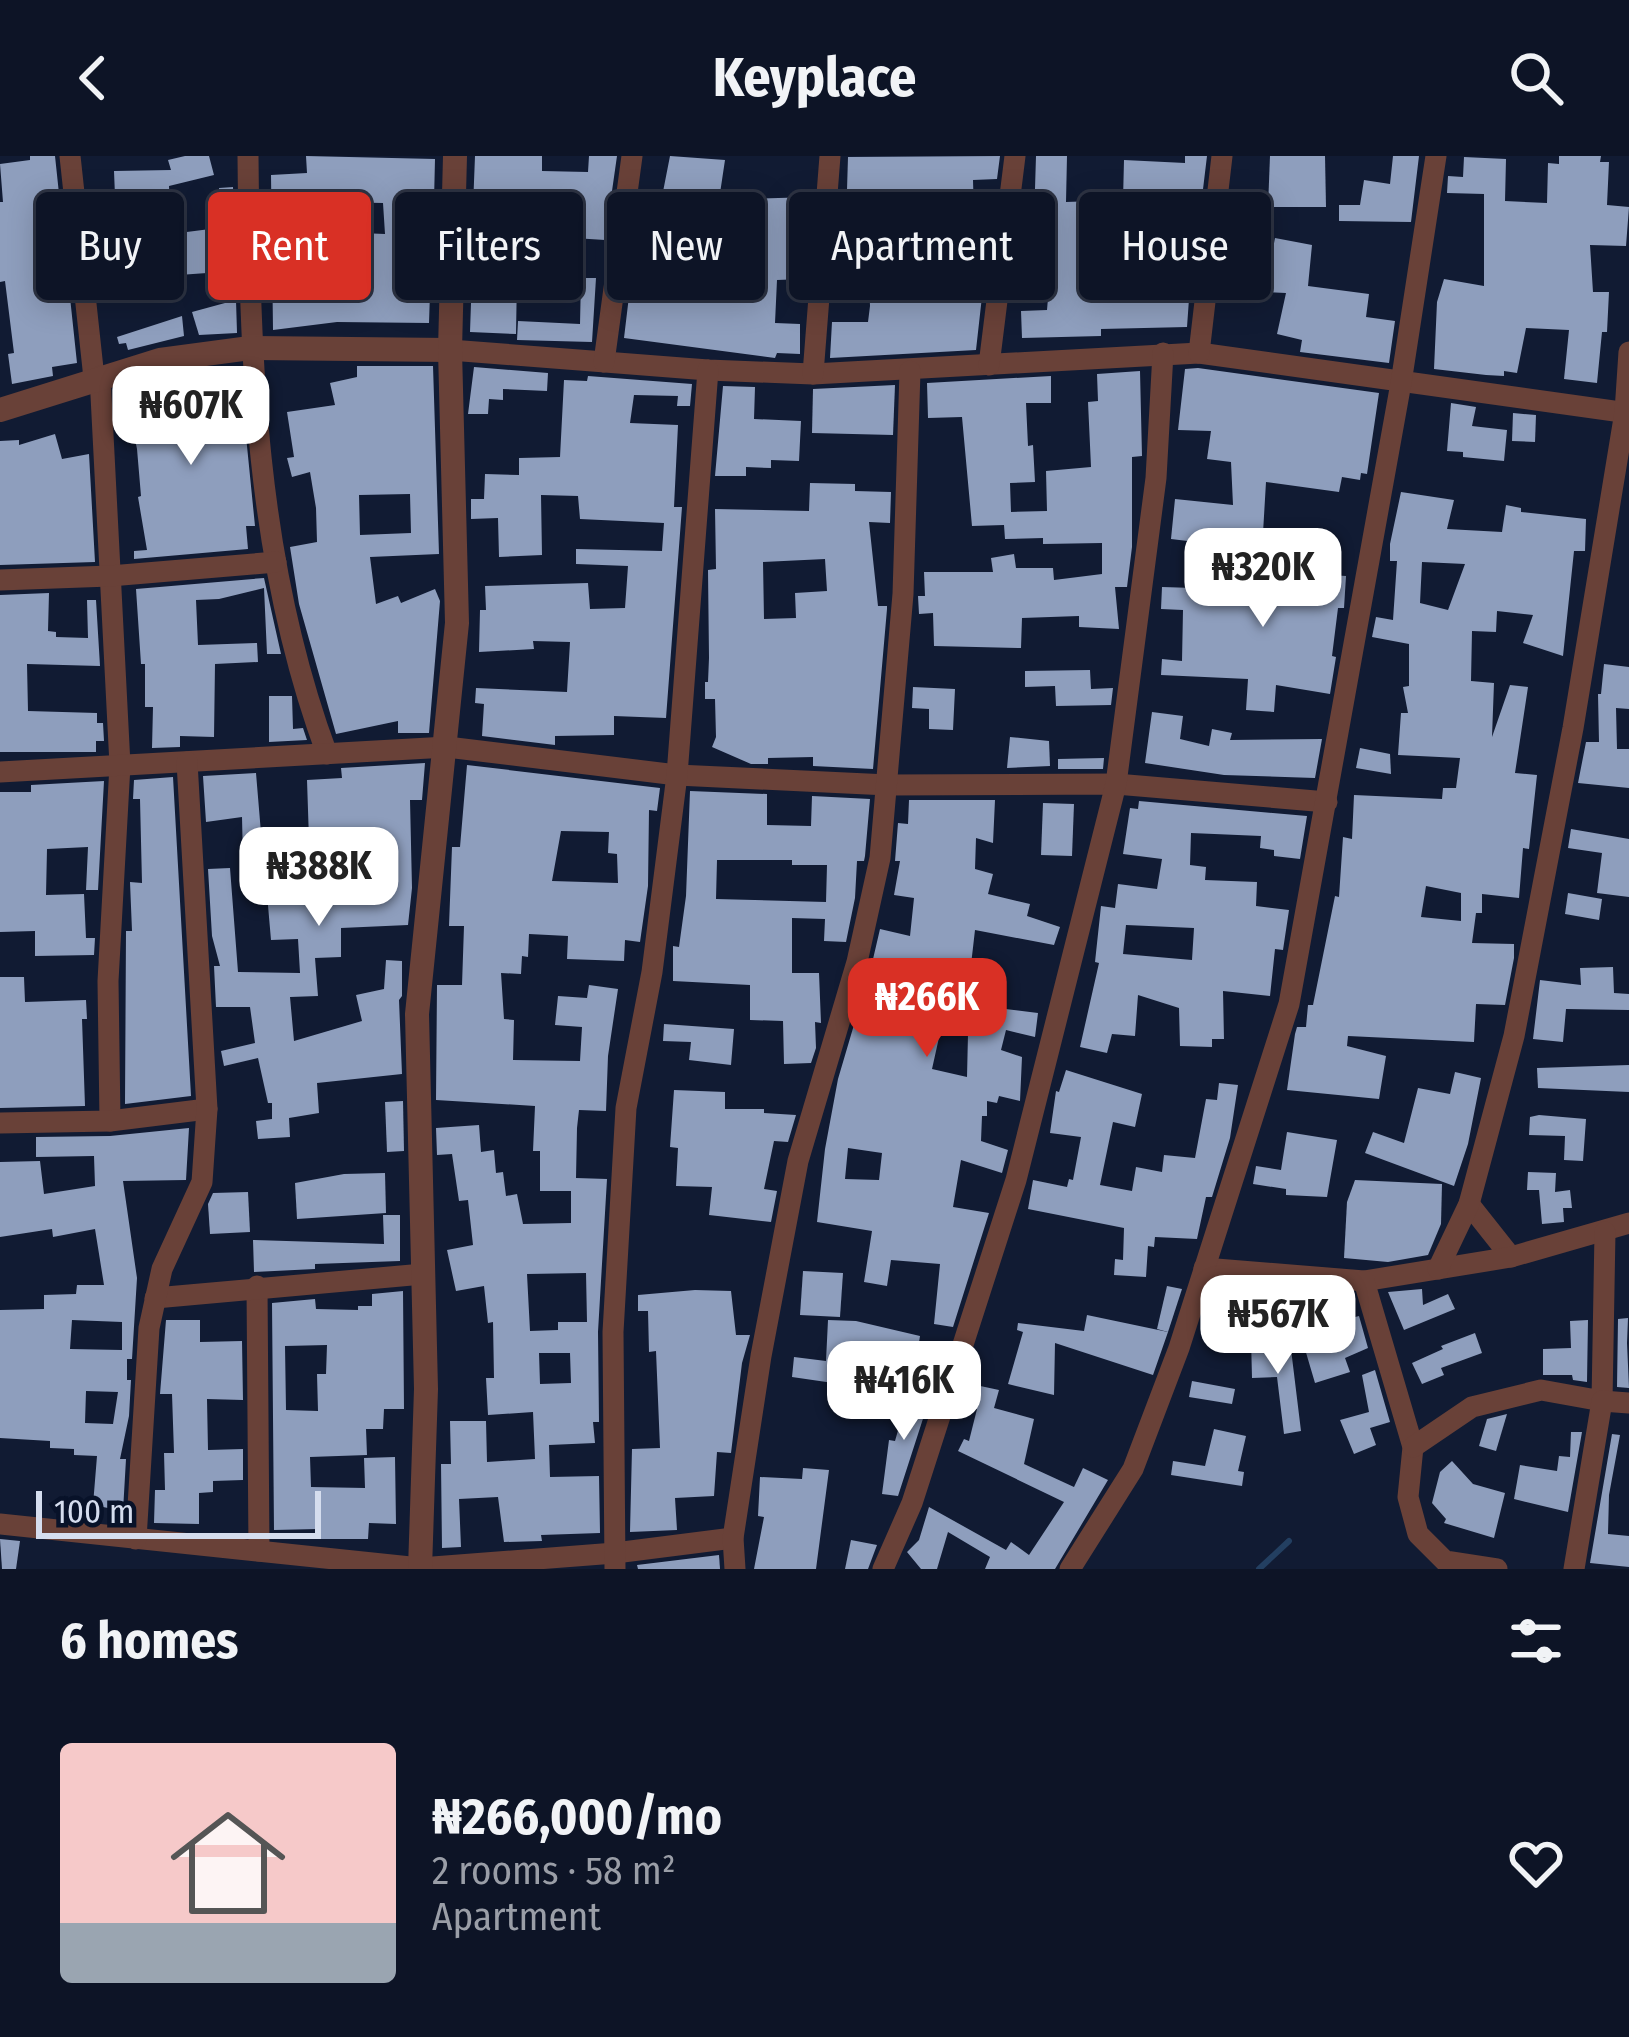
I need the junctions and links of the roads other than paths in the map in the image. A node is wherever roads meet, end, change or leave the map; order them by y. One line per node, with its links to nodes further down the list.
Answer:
1 (70, 156): 19 (street)
2 (248, 156): 9 (street)
3 (454, 156): 10 (street)
4 (632, 156): 14 (street)
5 (830, 156): 18 (street)
6 (1015, 156): 15 (street)
7 (1222, 156): 13 (street)
8 (1436, 156): 20 (street)
9 (250, 348): 10 (street); 19 (street); 23 (street)
10 (451, 350): 14 (street); 26 (street)
11 (1629, 352): 22 (street)
12 (1163, 353): 13 (street); 15 (street); 32 (street)
13 (1198, 353): 20 (street)
14 (604, 362): 16 (street)
15 (988, 365): 17 (street)
16 (708, 370): 18 (street); 31 (street)
17 (910, 371): 18 (street); 33 (street)
18 (813, 374)
19 (97, 377): 21 (street); 24 (street)
20 (1401, 383): 22 (street); 34 (street)
21 (1, 404)
22 (1627, 412): 38 (street)
23 (275, 562): 24 (street); 27 (street)
24 (110, 575): 25 (street); 29 (street)
25 (0, 580)
26 (447, 748): 27 (street); 31 (street); 44 (street)
27 (327, 754): 28 (street)
28 (187, 762): 29 (street); 35 (street)
29 (120, 765): 30 (street); 36 (street)
30 (0, 772)
31 (677, 775): 33 (street); 55 (street)
32 (1116, 784): 33 (street); 34 (street); 58 (street)
33 (888, 785): 52 (street)
34 (1327, 802): 42 (street)
35 (207, 1109): 36 (street); 47 (street)
36 (110, 1121): 37 (street)
37 (0, 1123)
38 (1469, 1204): 41 (street); 43 (street)
39 (1629, 1223): 40 (street)
40 (1605, 1232): 41 (street); 48 (street)
41 (1511, 1257): 43 (street)
42 (1204, 1268): 45 (street); 59 (street)
43 (1438, 1269): 45 (street)
44 (423, 1274): 46 (street); 56 (street)
45 (1364, 1281): 50 (street)
46 (257, 1286): 47 (street); 54 (street)
47 (154, 1298): 53 (street)
48 (1602, 1401): 49 (street); 50 (street); 61 (street)
49 (1629, 1402)
50 (1413, 1447): 60 (street)
51 (0, 1524): 53 (street)
52 (733, 1538): 55 (street); 57 (street)
53 (136, 1539): 54 (street)
54 (260, 1551): 56 (street)
55 (615, 1561): 56 (street)
56 (420, 1568)
57 (735, 1569)
58 (883, 1569)
59 (1070, 1569)
60 (1497, 1569)
61 (1574, 1569)

